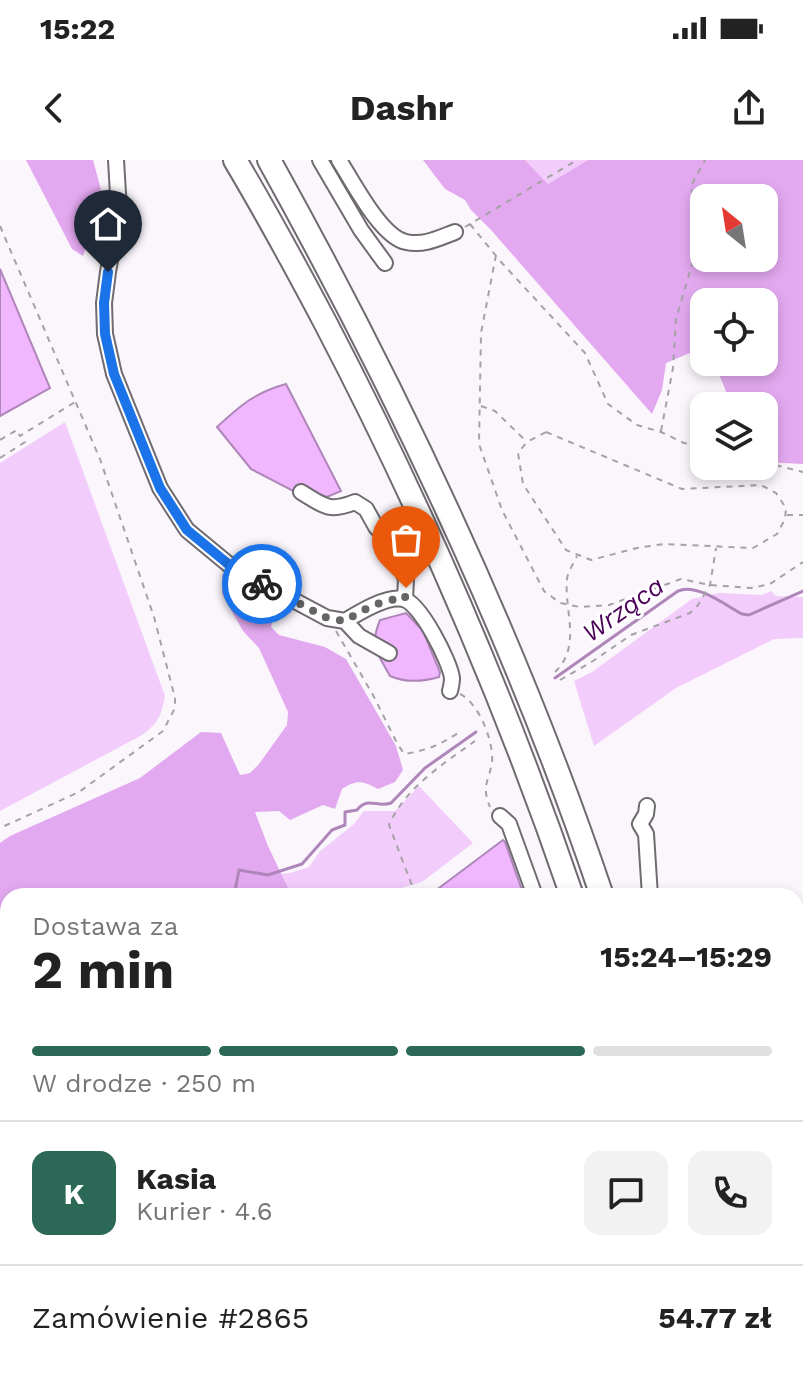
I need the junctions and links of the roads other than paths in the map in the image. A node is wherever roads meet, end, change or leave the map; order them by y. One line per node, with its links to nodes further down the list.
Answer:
1 (116, 160): 12 (lane)
2 (235, 160): 18 (highway)
3 (269, 160): 19 (highway)
4 (320, 160): 8 (lane)
5 (339, 160): 7 (lane)
6 (455, 232): 7 (lane)
7 (388, 233): 8 (lane)
8 (373, 247): 9 (lane)
9 (385, 263)
10 (301, 492): 11 (lane)
11 (405, 599): 12 (lane); 14 (lane)
12 (345, 621): 13 (lane)
13 (389, 653)
14 (450, 691)
15 (647, 806): 20 (lane)
16 (500, 816): 17 (lane)
17 (532, 888)
18 (569, 888)
19 (599, 888)
20 (649, 888)

